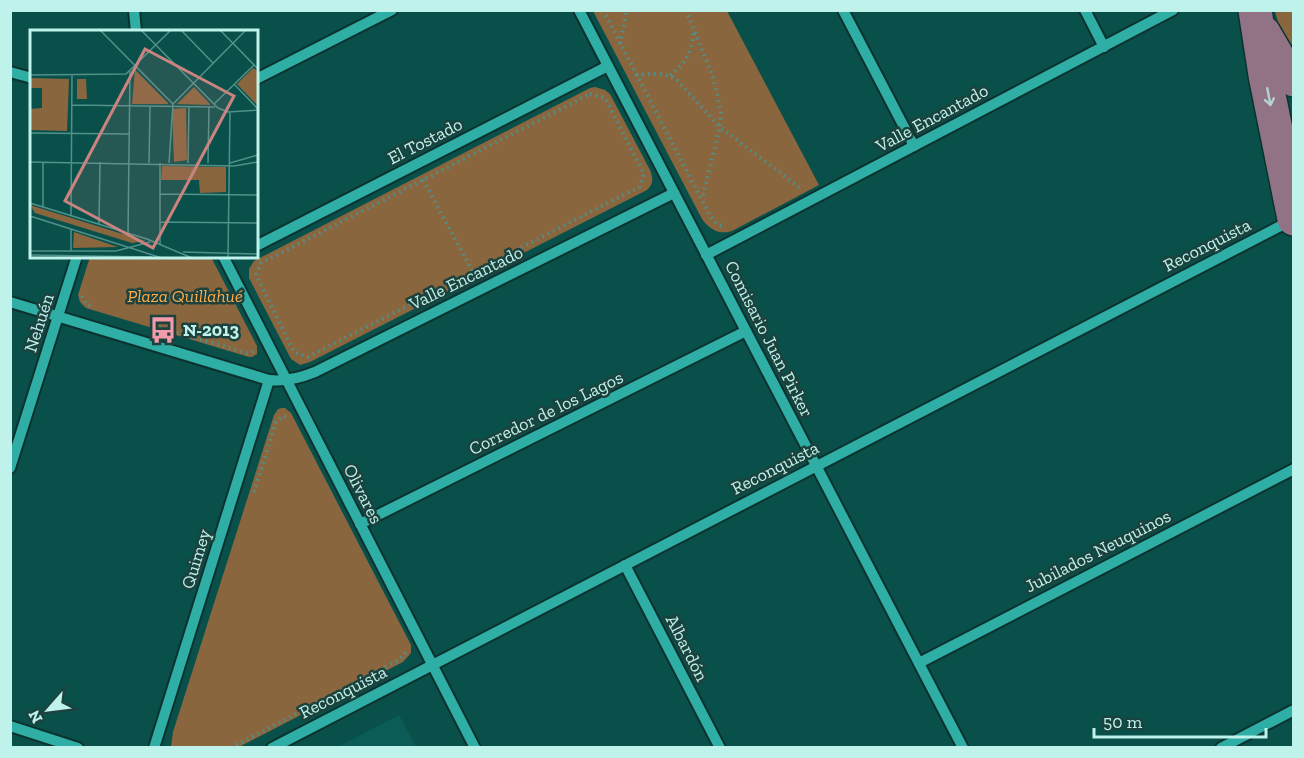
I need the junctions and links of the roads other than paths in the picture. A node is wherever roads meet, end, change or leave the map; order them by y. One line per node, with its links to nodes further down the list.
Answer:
1 (134, 10): 8 (street)
2 (392, 10): 13 (street)
3 (579, 10): 10 (street, Comisario Juan Pirker)
4 (843, 10): 15 (street)
5 (1085, 10): 9 (street)
6 (1173, 10): 9 (street, Valle Encantado)
7 (1255, 15): 14 (main road); 17 (main road, one-way to 17)
8 (136, 30)
9 (1104, 47): 15 (street, Valle Encantado)
10 (608, 66): 16 (street, Comisario Juan Pirker); 18 (street, El Tostado)
11 (10, 72): 12 (street)
12 (30, 77)
13 (258, 78)
14 (1293, 80)
15 (914, 146): 19 (street, Valle Encantado)
16 (674, 193): 19 (street, Comisario Juan Pirker); 26 (street, Valle Encantado)
17 (1293, 219): 27 (street, Reconquista)
18 (258, 245)
19 (706, 255): 24 (street, Comisario Juan Pirker)
20 (77, 258): 23 (street, Nehuén)
21 (228, 258): 26 (street, Olivares)
22 (10, 302): 23 (street, Valle Encantado)
23 (59, 316): 25 (street, Valle Encantado); 28 (street, Nehuén)
24 (746, 331): 27 (street, Comisario Juan Pirker); 30 (street, Corredor de los Lagos)
25 (269, 380): 26 (street, Valle Encantado); 37 (street, Quimey)
26 (286, 380): 30 (street, Olivares)
27 (816, 466): 31 (street, Reconquista); 32 (street, Comisario Juan Pirker)
28 (10, 468)
29 (1293, 469): 32 (street, Jubilados Neuquinos)
30 (360, 524): 33 (street, Olivares)
31 (625, 565): 33 (street, Reconquista); 40 (street, Albardón)
32 (919, 663): 41 (street, Comisario Juan Pirker)
33 (432, 664): 38 (street, Reconquista); 39 (street, Olivares)
34 (1293, 710): 42 (street)
35 (10, 726): 36 (street)
36 (78, 747)
37 (154, 747)
38 (272, 747)
39 (475, 747)
40 (720, 747)
41 (963, 747)
42 (1221, 747)

